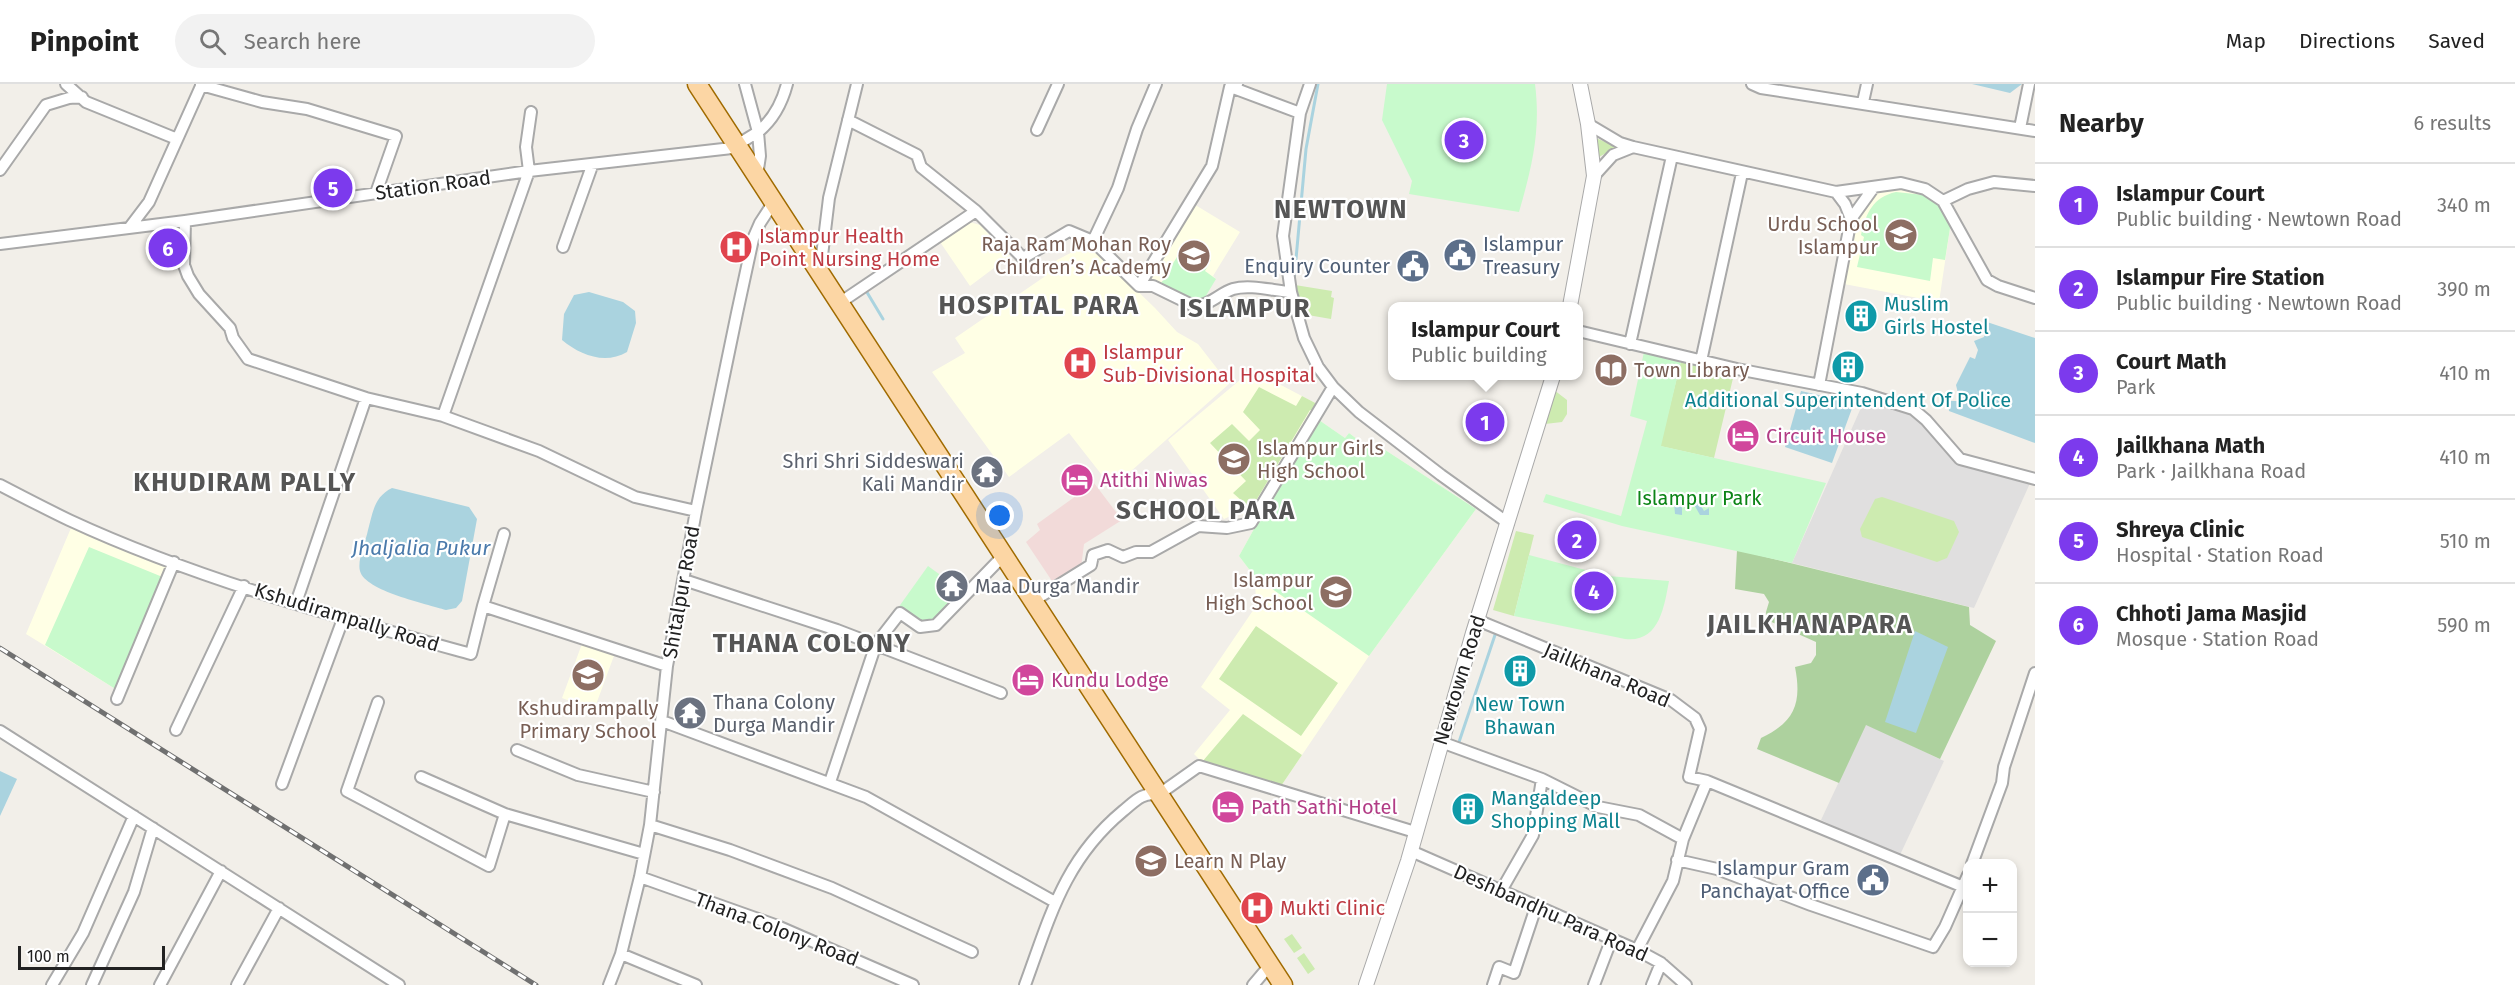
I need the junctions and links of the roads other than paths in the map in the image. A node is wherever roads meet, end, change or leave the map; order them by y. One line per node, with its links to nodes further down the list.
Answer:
1 (66, 84): 15 (street)
2 (202, 84): 25 (street); 38 (street)
3 (696, 84): 26 (main road)
4 (745, 84): 24 (street)
5 (787, 84): 24 (street)
6 (857, 84): 19 (street)
7 (1058, 84): 22 (street)
8 (1156, 84): 45 (street)
9 (1310, 84): 18 (street)
10 (1580, 84): 20 (street)
11 (1867, 84): 16 (street)
12 (2029, 84): 21 (street)
13 (1232, 86): 18 (street); 49 (street)
14 (1759, 86): 16 (street)
15 (82, 97): 25 (street); 30 (street)
16 (1863, 102): 21 (street)
17 (531, 112): 31 (street)
18 (1300, 112): 50 (street)
19 (848, 120): 41 (street); 48 (street)
20 (1588, 124): 27 (street); 33 (street)
21 (2020, 128): 23 (street)
22 (1037, 130)
23 (2035, 131)
24 (758, 132): 26 (street); 34 (street)
25 (177, 139): 44 (street)
26 (730, 147): 29 (street, Station Road); 34 (main road)
27 (1633, 147): 28 (street); 33 (street)
28 (1672, 156): 32 (street); 55 (street)
29 (592, 166): 31 (street, Station Road); 47 (street)
30 (0, 170)
31 (529, 171): 38 (street, Station Road); 61 (street)
32 (1742, 172): 37 (street); 56 (street)
33 (1594, 176): 52 (street)
34 (757, 178): 40 (main road)
35 (2035, 186): 39 (street)
36 (1874, 188): 37 (street); 39 (street); 42 (street)
37 (1836, 192): 42 (street)
38 (376, 193): 43 (street, Station Road)
39 (1943, 201): 51 (street)
40 (773, 203): 48 (main road); 64 (street, Shitalpur Road)
41 (976, 211): 45 (street); 53 (street)
42 (1851, 219): 58 (street)
43 (185, 221): 44 (street, Station Road); 60 (street)
44 (130, 227): 46 (street, Station Road)
45 (1093, 241): 49 (street)
46 (0, 243)
47 (563, 247)
48 (820, 276): 53 (main road)
49 (1139, 286): 50 (street)
50 (1291, 292): 59 (street)
51 (2035, 298)
52 (1571, 302)
53 (838, 303): 67 (main road)
54 (1583, 332): 55 (street)
55 (1630, 344): 56 (street)
56 (1701, 361): 58 (street)
57 (1551, 380): 65 (street, Newtown Road)
58 (1819, 385): 62 (street)
59 (1333, 387): 65 (street); 71 (street)
60 (366, 398): 61 (street); 72 (street)
61 (443, 416): 64 (street)
62 (2035, 479)
63 (0, 485): 68 (street, Kshudirampally Road)
64 (696, 512): 69 (street, Shitalpur Road)
65 (1508, 523): 75 (street, Newtown Road)
66 (504, 534): 73 (street)
67 (1003, 556): 71 (main road); 76 (street)
68 (174, 562): 70 (street, Kshudirampally Road); 80 (street)
69 (684, 580): 76 (street); 77 (street, Shitalpur Road)
70 (244, 586): 72 (street, Kshudirampally Road); 83 (street)
71 (1033, 601): 93 (main road)
72 (296, 603): 74 (street, Kshudirampally Road)
73 (483, 606): 74 (street, Kshudirampally Road); 77 (street)
74 (343, 619): 91 (street)
75 (1477, 620): 85 (street, Newtown Road); 89 (street, Jailkhana Road)
76 (876, 644): 79 (street); 90 (street)
77 (667, 666): 82 (street, Shitalpur Road)
78 (2035, 673): 102 (street)
79 (1001, 693)
80 (117, 699)
81 (378, 702): 94 (street)
82 (662, 722): 90 (street); 92 (street, Shitalpur Road)
83 (176, 730)
84 (0, 731): 95 (street)
85 (1441, 742): 88 (street); 98 (street, Newtown Road)
86 (517, 750): 92 (street)
87 (421, 777): 94 (street)
88 (1542, 779): 99 (street); 108 (street)
89 (1707, 781): 99 (street); 106 (street)
90 (830, 782): 109 (street)
91 (282, 784)
92 (654, 792): 96 (street, Shitalpur Road)
93 (1158, 795): 98 (street); 109 (street); 117 (main road)
94 (505, 814): 101 (street)
95 (134, 816): 97 (street); 118 (street)
96 (650, 825): 101 (street, Shitalpur Road); 114 (street)
97 (153, 828): 104 (street); 119 (street)
98 (1415, 832): 100 (street, Newtown Road)
99 (1683, 839): 103 (street)
100 (1411, 851): 108 (street, Deshbandhu Para Road); 129 (street, Newtown Road)
101 (644, 854): 105 (street, Shitalpur Road)
102 (1974, 859)
103 (1677, 860): 107 (street); 113 (street)
104 (221, 871): 111 (street); 120 (street)
105 (640, 877): 115 (street, Shitalpur Road); 125 (street, Thana Colony Road)
106 (1961, 886)
107 (1963, 886)
108 (1501, 891): 110 (street, Deshbandhu Para Road)
109 (1055, 902): 126 (street)
110 (1536, 907): 112 (street, Deshbandhu Para Road); 130 (street)
111 (279, 908): 121 (street); 122 (street)
112 (1612, 938): 113 (street, Deshbandhu Para Road); 131 (street)
113 (1637, 950): 116 (street, Deshbandhu Para Road)
114 (972, 951)
115 (621, 954): 123 (street, Shitalpur Road); 124 (street)
116 (1661, 963): 132 (street); 133 (street, Deshbandhu Para Road)
117 (1270, 965): 127 (street); 128 (main road)
118 (52, 985)
119 (92, 985)
120 (160, 985)
121 (237, 985)
122 (399, 985)
123 (609, 985)
124 (696, 985)
125 (913, 985)
126 (1025, 985)
127 (1253, 985)
128 (1283, 985)
129 (1366, 985)
130 (1493, 985)
131 (1593, 985)
132 (1652, 985)
133 (1686, 985)

